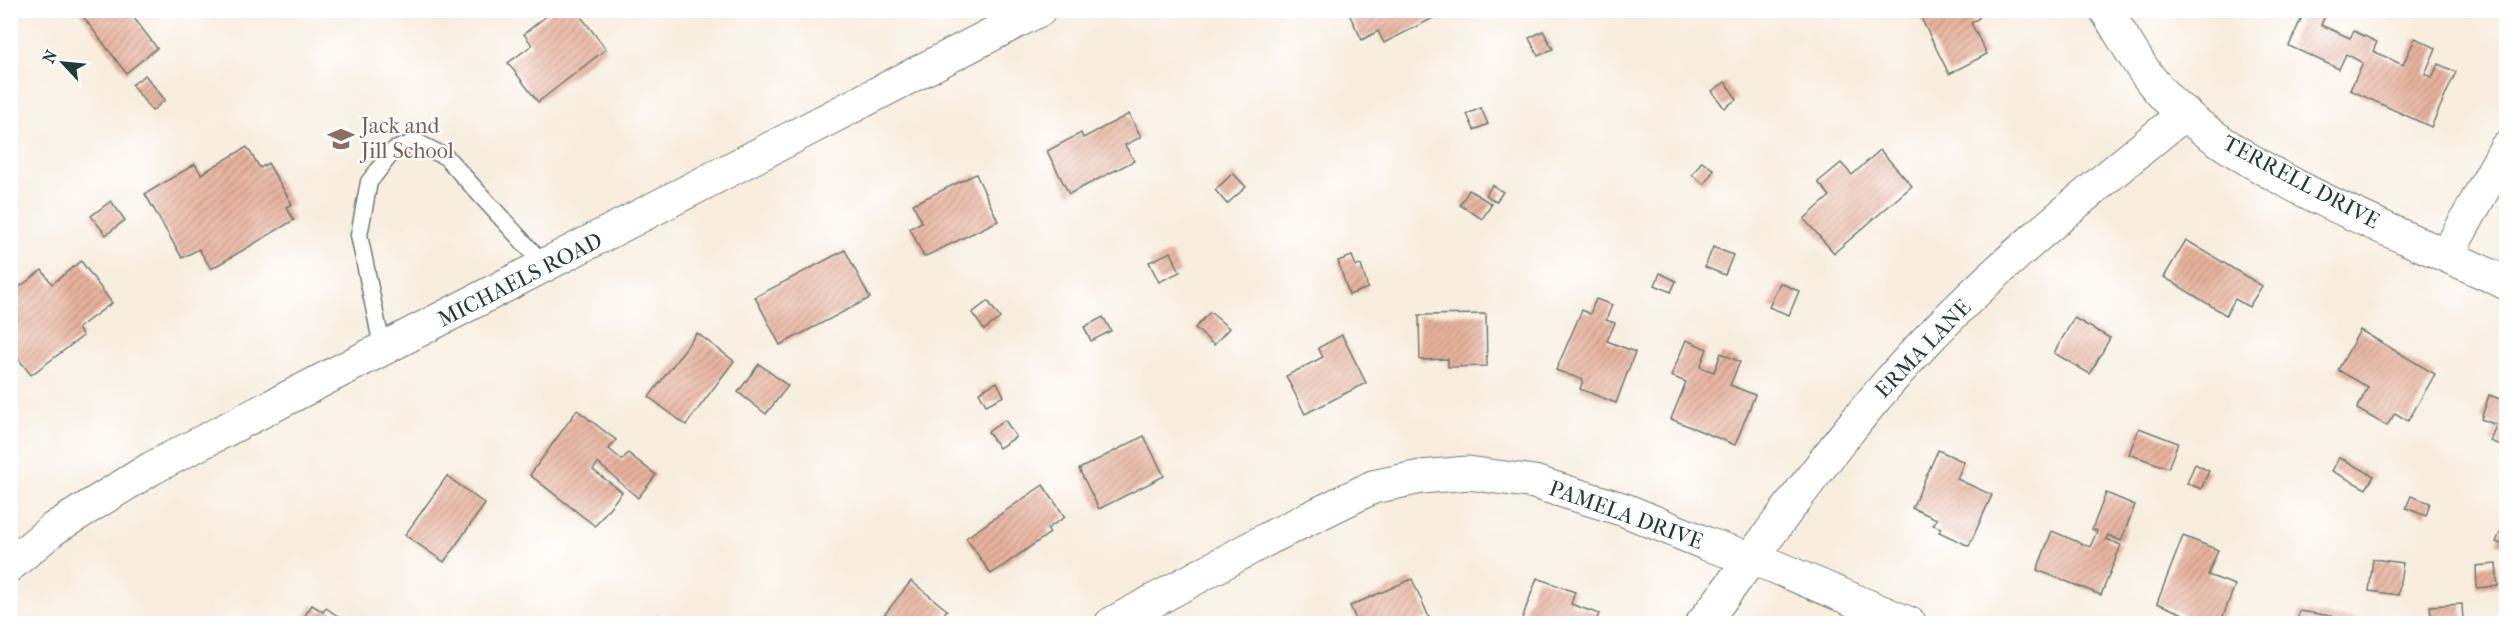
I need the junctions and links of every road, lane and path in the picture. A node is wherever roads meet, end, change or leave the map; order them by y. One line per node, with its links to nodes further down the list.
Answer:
1 (1039, 10): 6 (street, MICHAELS ROAD)
2 (2106, 10): 3 (street, TERRELL DRIVE)
3 (2186, 113): 5 (street, TERRELL DRIVE); 9 (street, ERMA LANE)
4 (2506, 148): 5 (street)
5 (2447, 255): 7 (street, TERRELL DRIVE)
6 (546, 267): 8 (street, MICHAELS ROAD); 8 (lane)
7 (2506, 283)
8 (383, 351): 10 (street, MICHAELS ROAD)
9 (1752, 559): 11 (street, PAMELA DRIVE); 12 (street, ERMA LANE); 13 (street, PAMELA DRIVE)
10 (10, 565)
11 (1112, 624)
12 (1702, 624)
13 (1910, 624)

